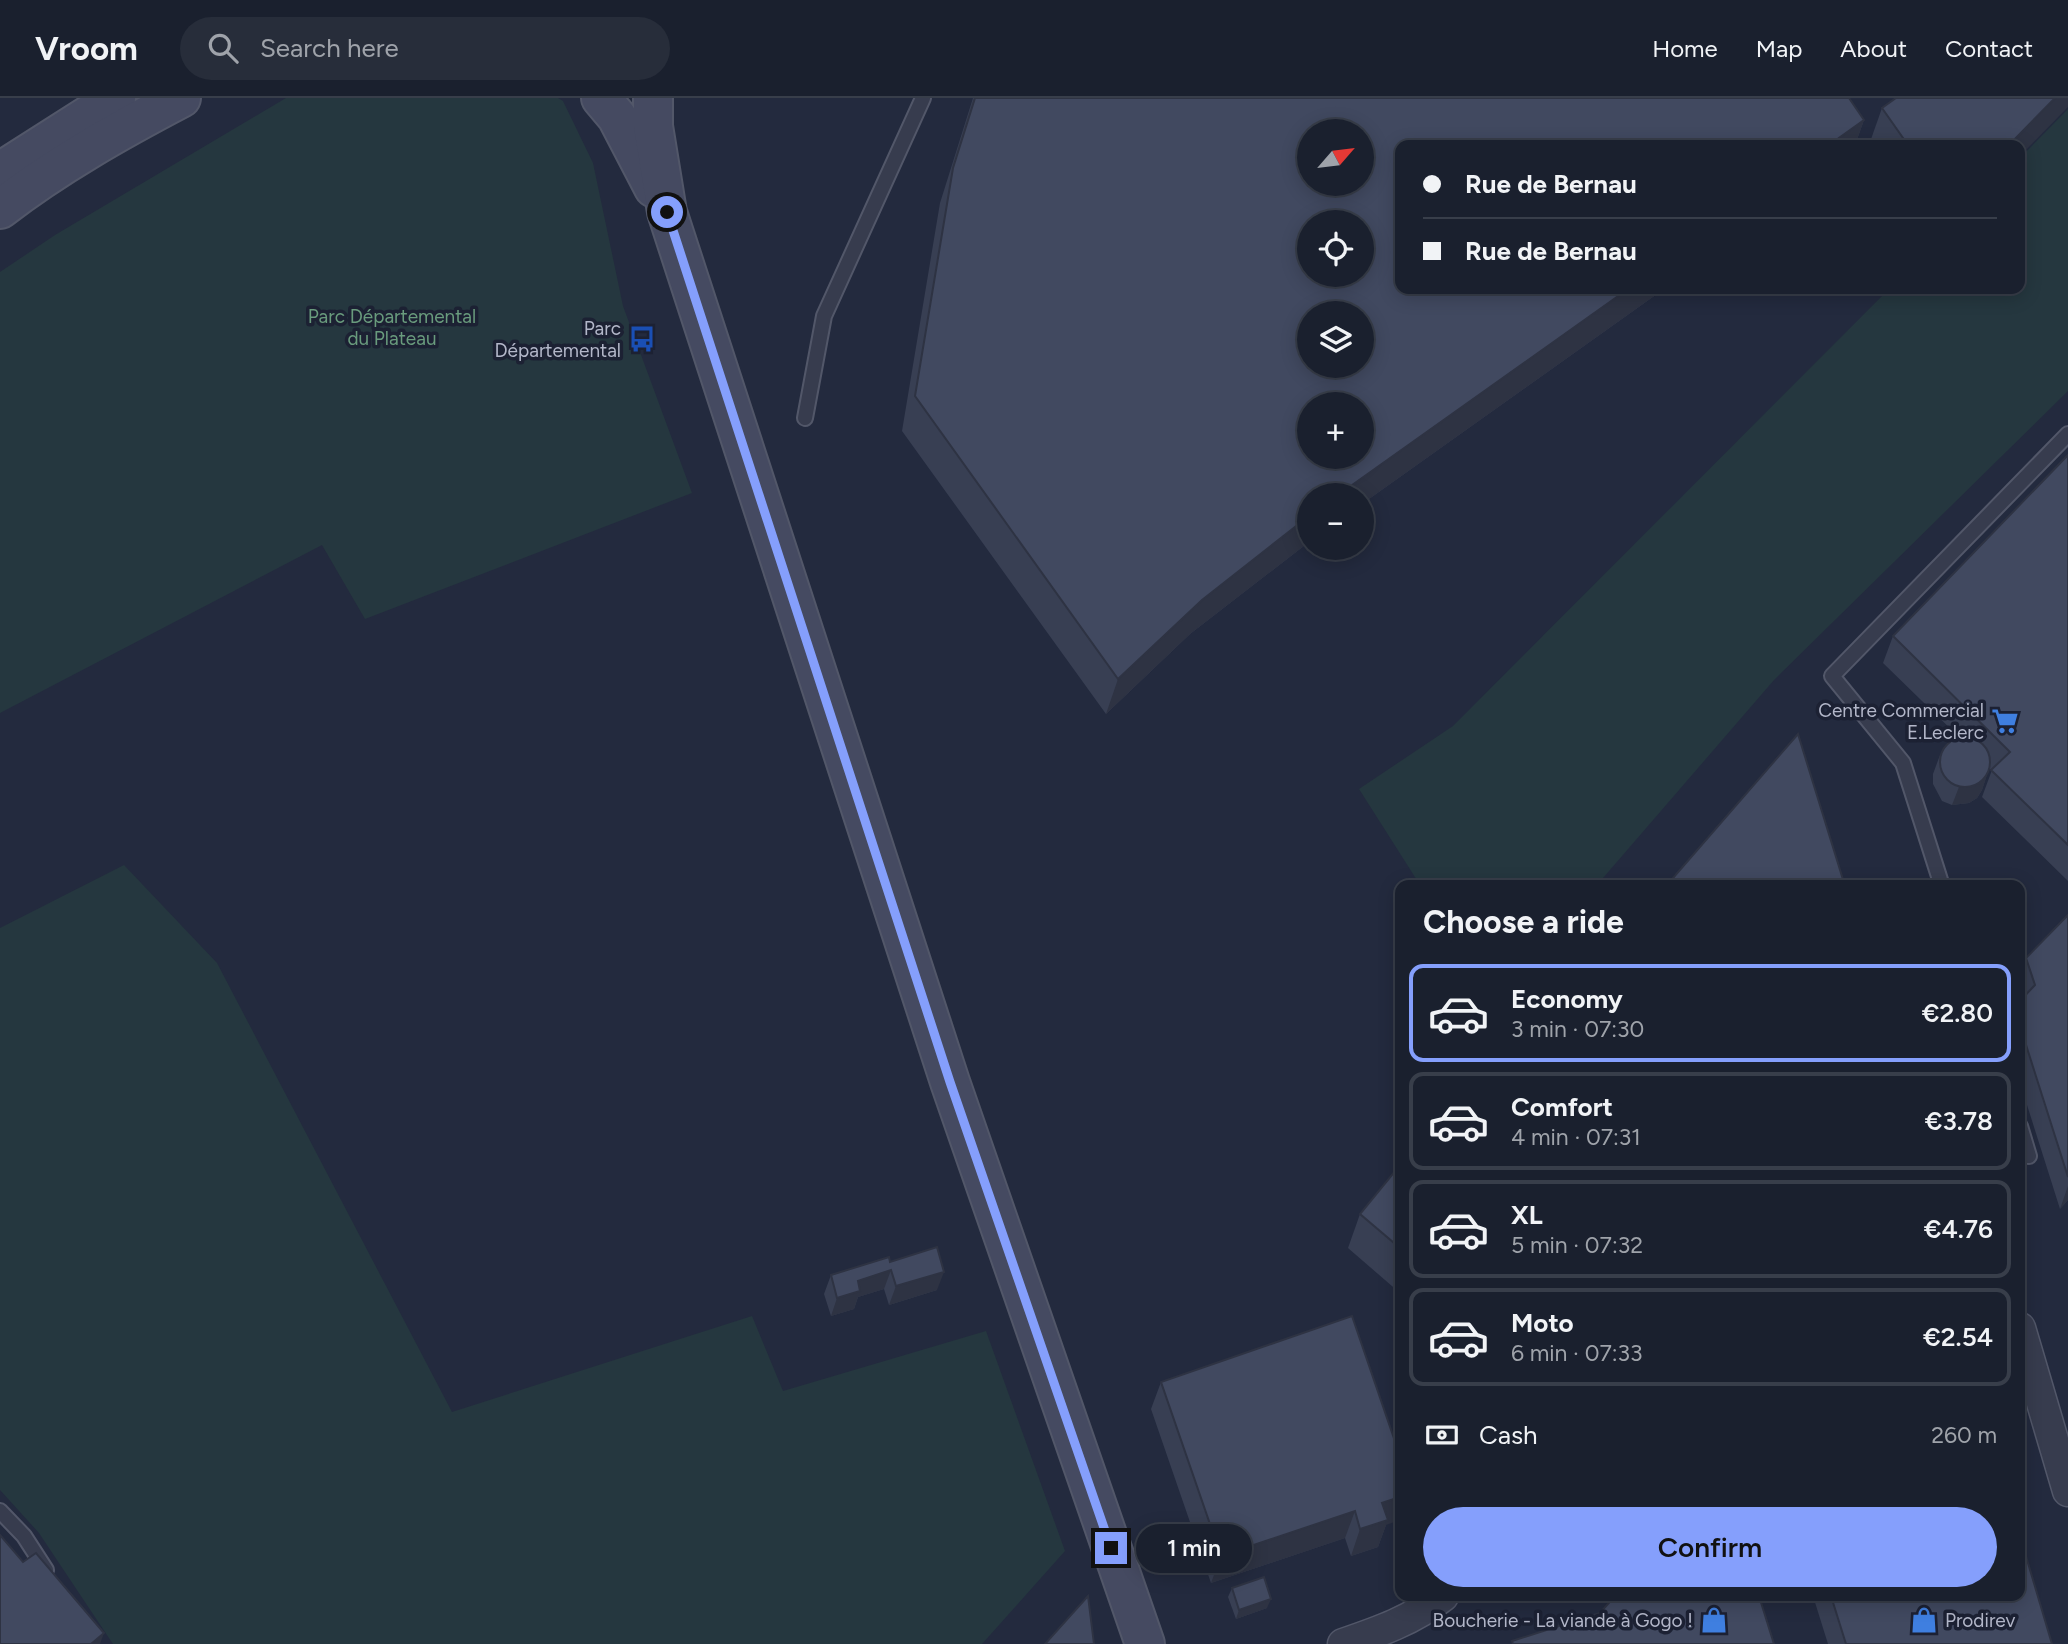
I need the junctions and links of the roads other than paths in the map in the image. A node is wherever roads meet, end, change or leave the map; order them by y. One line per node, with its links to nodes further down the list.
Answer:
1 (116, 98): 6 (street)
2 (181, 98): 7 (street)
3 (601, 98): 8 (street)
4 (653, 98): 8 (street)
5 (923, 98): 9 (lane)
6 (0, 172)
7 (0, 209)
8 (667, 212): 19 (street)
9 (805, 418)
10 (2068, 434): 11 (lane)
11 (1940, 880)
12 (2025, 1143): 13 (lane)
13 (2029, 1156)
14 (2025, 1345): 15 (street)
15 (2068, 1491)
16 (0, 1511): 17 (lane)
17 (52, 1579)
18 (1436, 1601): 20 (street)
19 (1145, 1644)
20 (1343, 1644)

